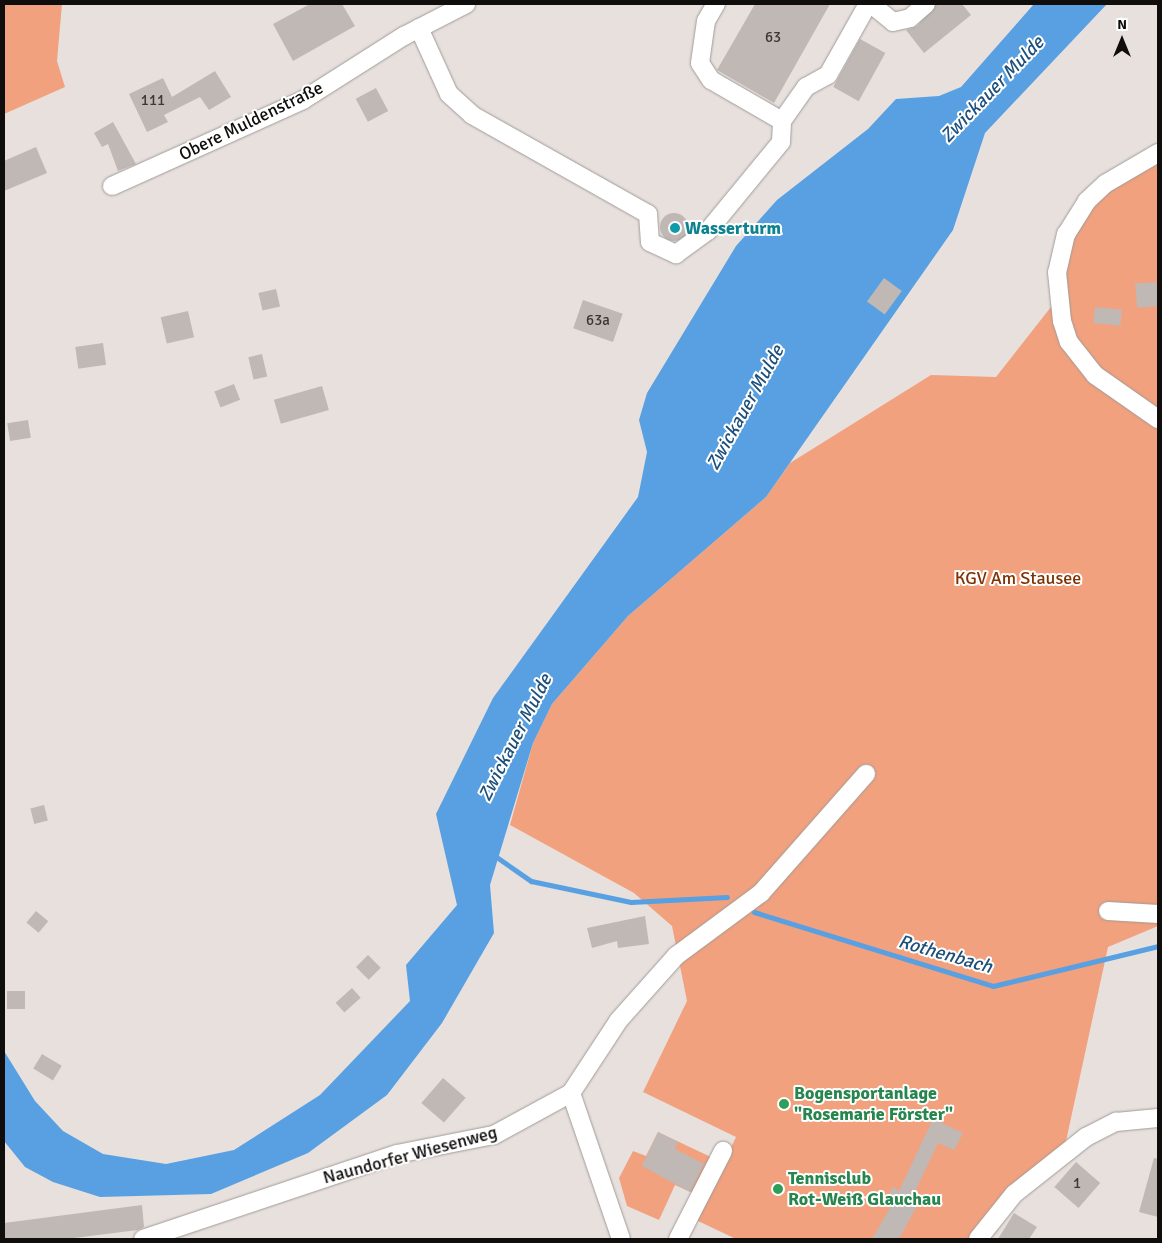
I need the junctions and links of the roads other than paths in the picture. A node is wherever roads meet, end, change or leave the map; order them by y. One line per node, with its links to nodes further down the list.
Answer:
1 (466, 4): 5 (street, Obere Muldenstraße)
2 (716, 4): 6 (street)
3 (869, 4): 4 (street); 6 (street)
4 (926, 4)
5 (419, 28): 6 (street); 8 (street, Obere Muldenstraße)
6 (782, 121)
7 (1158, 153): 9 (street)
8 (112, 186)
9 (1158, 419)
10 (866, 774): 13 (street, Naundorfer Wiesenweg)
11 (1108, 911): 12 (street)
12 (1158, 914)
13 (571, 1093): 16 (street, Naundorfer Wiesenweg); 17 (street)
14 (1158, 1118): 19 (street)
15 (723, 1151): 18 (street)
16 (143, 1239)
17 (621, 1239)
18 (678, 1239)
19 (978, 1239)

